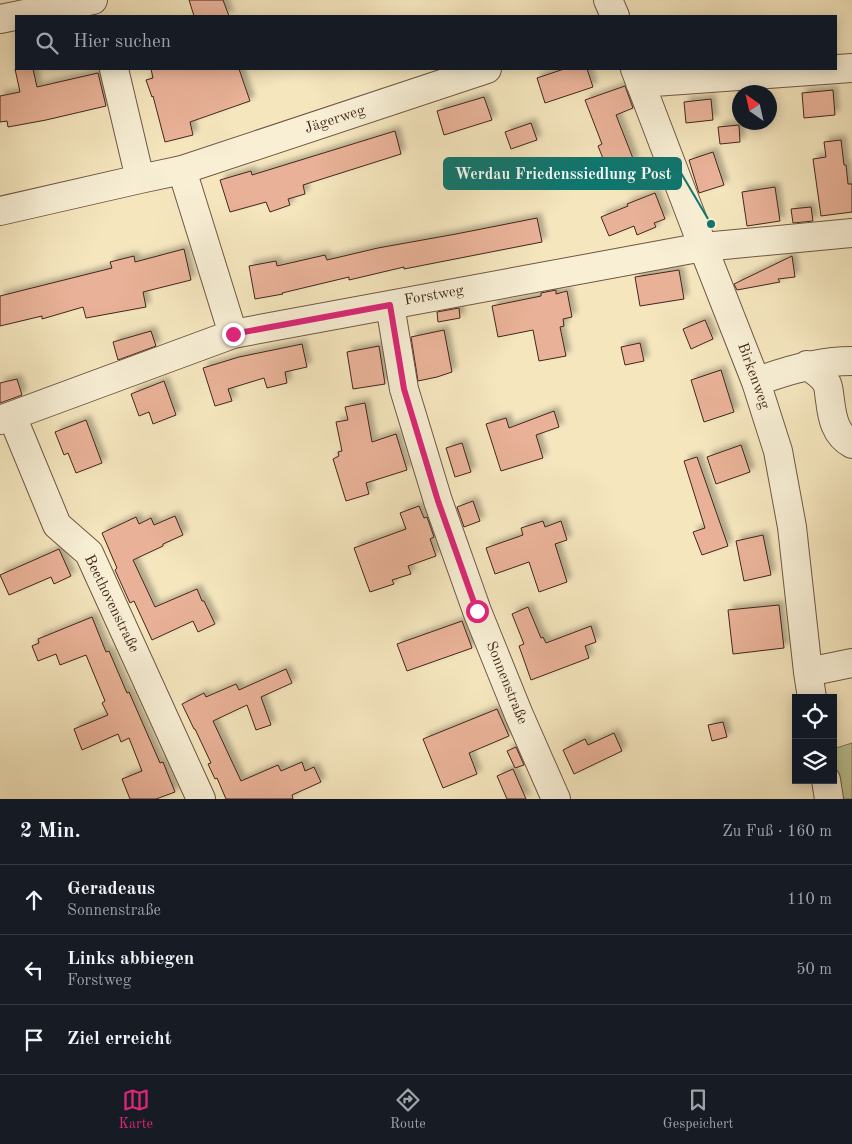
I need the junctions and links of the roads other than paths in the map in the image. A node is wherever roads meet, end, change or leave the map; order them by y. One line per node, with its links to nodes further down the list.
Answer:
1 (93, 0): 6 (street)
2 (98, 0): 4 (street)
3 (608, 0): 5 (street)
4 (102, 15)
5 (614, 15)
6 (1, 17)
7 (852, 68): 8 (street)
8 (837, 69)
9 (114, 70): 14 (street)
10 (484, 70): 13 (street, Jägerweg)
11 (798, 70): 12 (street)
12 (637, 76): 17 (street, Birkenweg)
13 (182, 170): 14 (street, Jägerweg); 19 (street)
14 (140, 179): 15 (street, Jägerweg)
15 (0, 212)
16 (852, 233): 17 (street, Forstweg)
17 (703, 247): 18 (street, Forstweg); 22 (street, Birkenweg)
18 (390, 305): 19 (street, Forstweg); 29 (street, Sonnenstraße)
19 (233, 334): 23 (street, Forstweg)
20 (852, 361): 21 (street)
21 (807, 366): 22 (street); 24 (street)
22 (756, 382): 26 (street, Birkenweg)
23 (6, 418): 28 (street, Beethovenstraße)
24 (852, 444)
25 (852, 663): 26 (street)
26 (810, 685)
27 (827, 784): 30 (street)
28 (201, 799)
29 (556, 799)
30 (829, 799)

